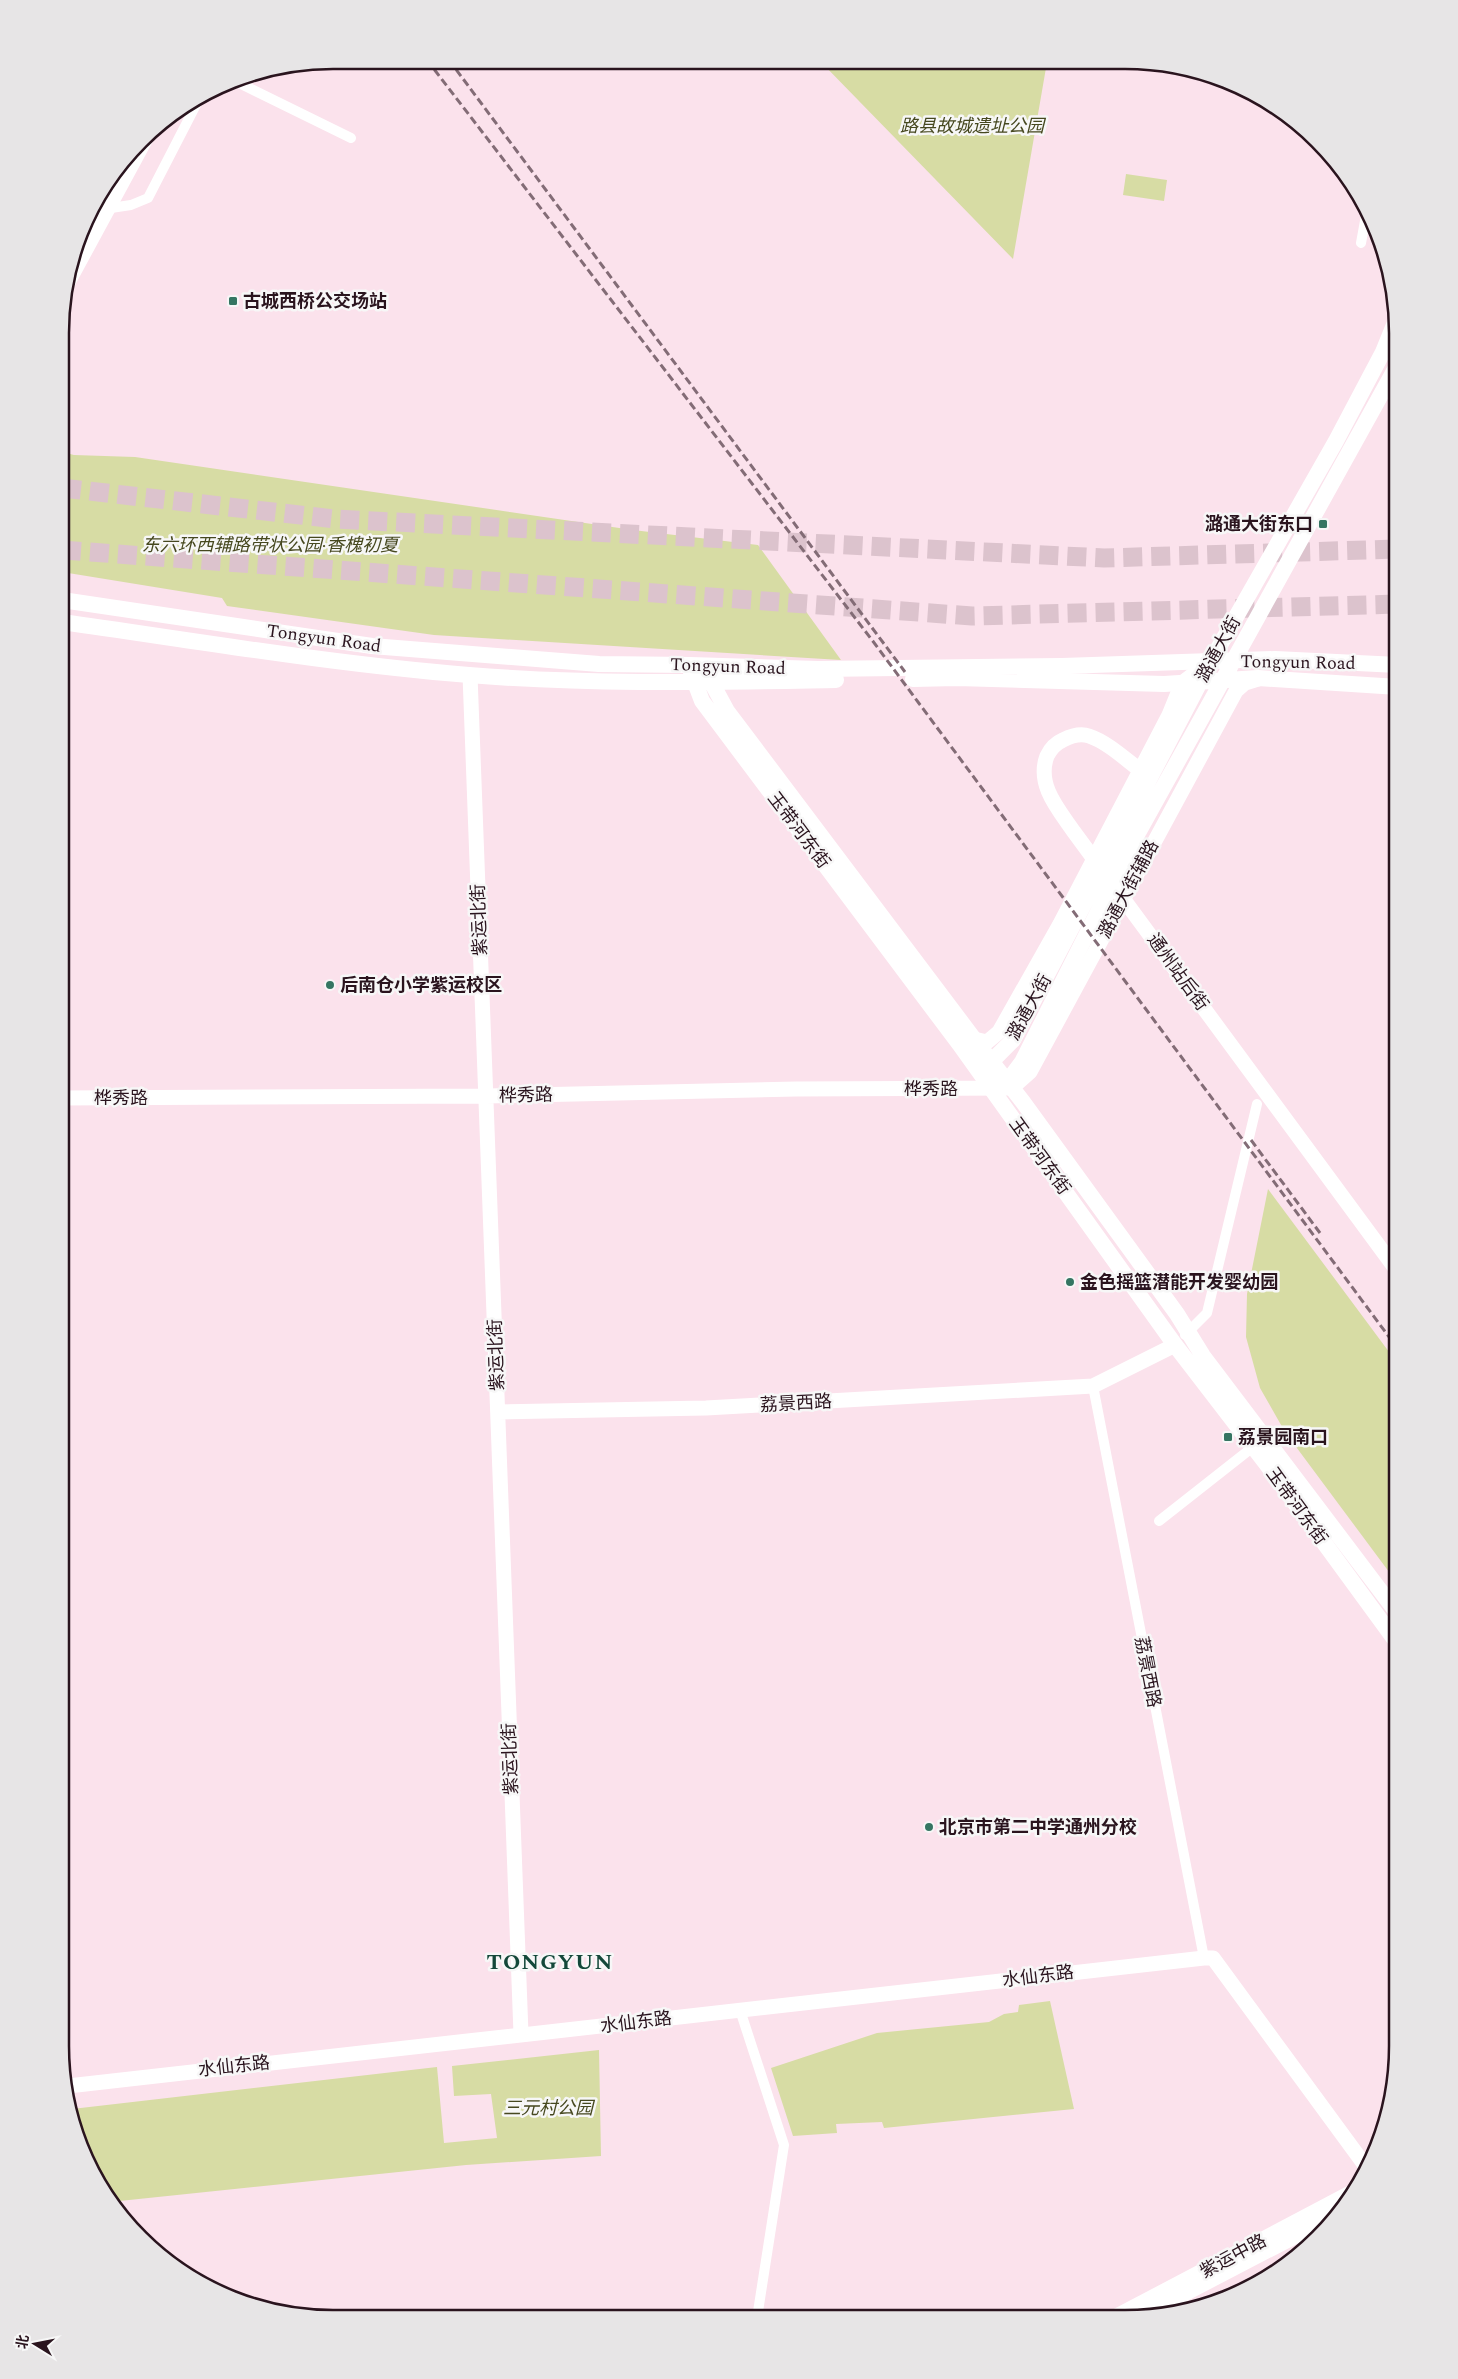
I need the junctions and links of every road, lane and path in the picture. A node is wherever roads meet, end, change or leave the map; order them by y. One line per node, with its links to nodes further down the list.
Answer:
1 (242, 85): 3 (street)
2 (194, 108): 6 (street)
3 (351, 138)
4 (137, 156): 6 (street)
5 (100, 208): 6 (street)
6 (109, 209): 9 (street)
7 (1364, 221): 8 (street)
8 (1361, 243)
9 (78, 265)
10 (1389, 337): 14 (main road, 潞通大街)
11 (1389, 380): 15 (main road, 潞通大街)
12 (69, 601): 16 (main road, Tongyun Road)
13 (69, 623): 18 (main road, Tongyun Road)
14 (1211, 661): 15 (main road, Tongyun Road); 16 (main road, Tongyun Road); 22 (main road, 潞通大街); 23 (street)
15 (1233, 661): 17 (main road, Tongyun Road); 20 (main road, 潞通大街)
16 (697, 665): 21 (main road, 玉带河东街)
17 (1389, 665)
18 (470, 675): 21 (main road, Tongyun Road); 30 (street, 紫运北街)
19 (1258, 678): 20 (main road, Tongyun Road); 24 (main road, Tongyun Road); 28 (street, 潞通大街辅路)
20 (1224, 680): 22 (main road, Tongyun Road); 28 (main road, 潞通大街)
21 (702, 682): 23 (main road, Tongyun Road); 26 (main road, 玉带河东街); 29 (main road, 玉带河东街)
22 (1200, 682): 23 (main road, Tongyun Road); 27 (main road, 潞通大街)
23 (1182, 683): 25 (street)
24 (1389, 686)
25 (1140, 770): 26 (street); 33 (street, 通州站后街)
26 (974, 1039): 27 (main road, 玉带河东街)
27 (992, 1061): 28 (main road, 玉带河东街); 29 (main road)
28 (1009, 1085): 29 (main road, 潞通大街); 34 (main road, 玉带河东街)
29 (991, 1090): 30 (street, 桦秀路); 35 (main road, 玉带河东街)
30 (486, 1096): 31 (street, 桦秀路); 37 (street, 紫运北街)
31 (69, 1098)
32 (1257, 1104): 34 (street)
33 (1389, 1260)
34 (1188, 1333): 35 (street); 40 (main road, 玉带河东街)
35 (1175, 1344): 36 (street, 荔景西路); 38 (main road, 玉带河东街)
36 (1093, 1386): 37 (street, 荔景西路); 42 (street, 荔景西路)
37 (498, 1412): 44 (street, 紫运北街)
38 (1253, 1447): 39 (street); 41 (main road, 玉带河东街)
39 (1159, 1521)
40 (1389, 1602)
41 (1389, 1632)
42 (1204, 1958): 43 (street, 水仙东路); 46 (street)
43 (740, 2010): 44 (street, 水仙东路); 50 (street)
44 (522, 2034): 45 (street, 水仙东路)
45 (72, 2086)
46 (1363, 2162)
47 (1342, 2197): 51 (street, 紫运中路)
48 (1322, 2223): 49 (street, 紫运中路)
49 (1157, 2308)
50 (758, 2310)
51 (1128, 2310)

